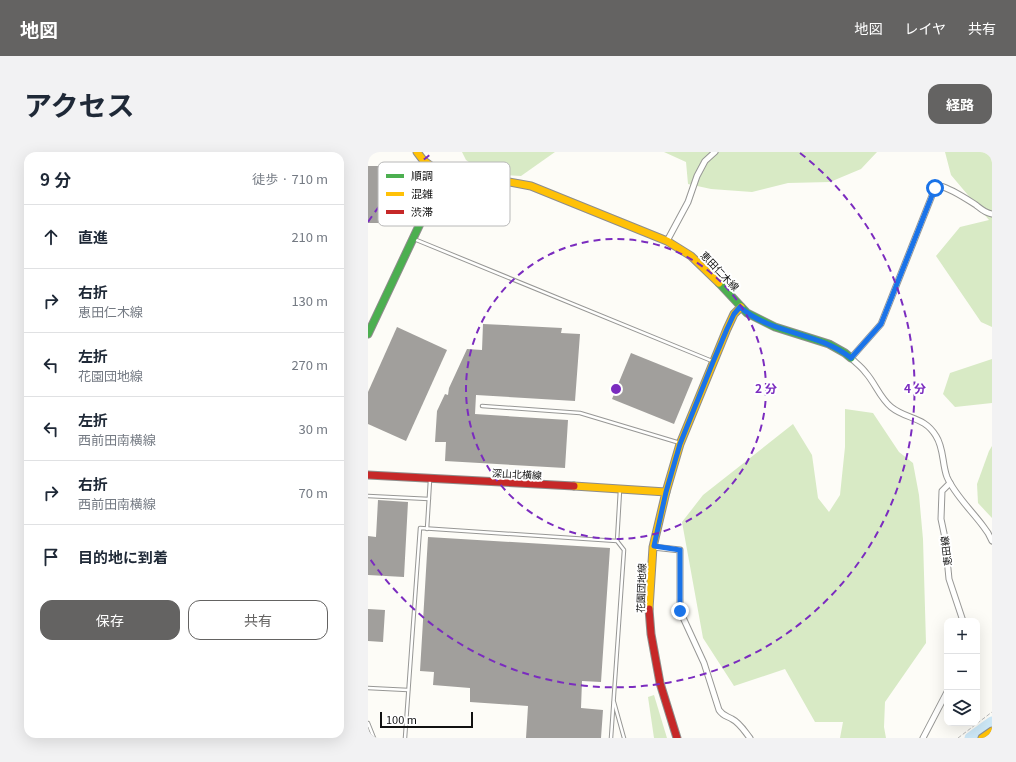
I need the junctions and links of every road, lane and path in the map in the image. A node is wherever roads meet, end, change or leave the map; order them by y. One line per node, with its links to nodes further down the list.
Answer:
1 (417, 152): 3 (street, 恵田仁木線)
2 (715, 152): 8 (street)
3 (427, 162)
4 (510, 182): 8 (street, 恵田仁木線)
5 (992, 214): 11 (street)
6 (419, 226): 7 (street)
7 (413, 239): 10 (street); 12 (lane)
8 (666, 241): 9 (street, 恵田仁木線)
9 (740, 307): 11 (street, 恵田仁木線); 12 (street, 花園団地線)
10 (368, 334)
11 (851, 358): 17 (street, 恵田仁木線)
12 (713, 362): 14 (street, 花園団地線)
13 (482, 406): 14 (lane)
14 (680, 444): 19 (street, 花園団地線)
15 (368, 475): 16 (street, 深山北横線)
16 (430, 479): 18 (street, 深山北横線); 21 (lane)
17 (950, 483): 24 (street, 恵田仁木線); 26 (street, 恵田線)
18 (621, 489): 19 (street, 深山北横線); 23 (lane)
19 (666, 492): 25 (street, 花園団地線)
20 (368, 496): 21 (lane)
21 (429, 499): 22 (lane)
22 (427, 529): 23 (lane); 28 (lane)
23 (616, 541): 30 (lane)
24 (992, 541)
25 (654, 546): 39 (street, 花園団地線); 40 (street)
26 (962, 618)
27 (368, 688): 28 (lane)
28 (408, 690): 36 (lane)
29 (944, 698): 41 (street)
30 (613, 700): 37 (lane); 38 (lane)
31 (992, 712): 42 (path)
32 (368, 723): 35 (lane)
33 (992, 731): 34 (street)
34 (985, 737)
35 (374, 738)
36 (405, 738)
37 (611, 738)
38 (624, 738)
39 (677, 738)
40 (750, 738)
41 (923, 738)
42 (958, 738)

